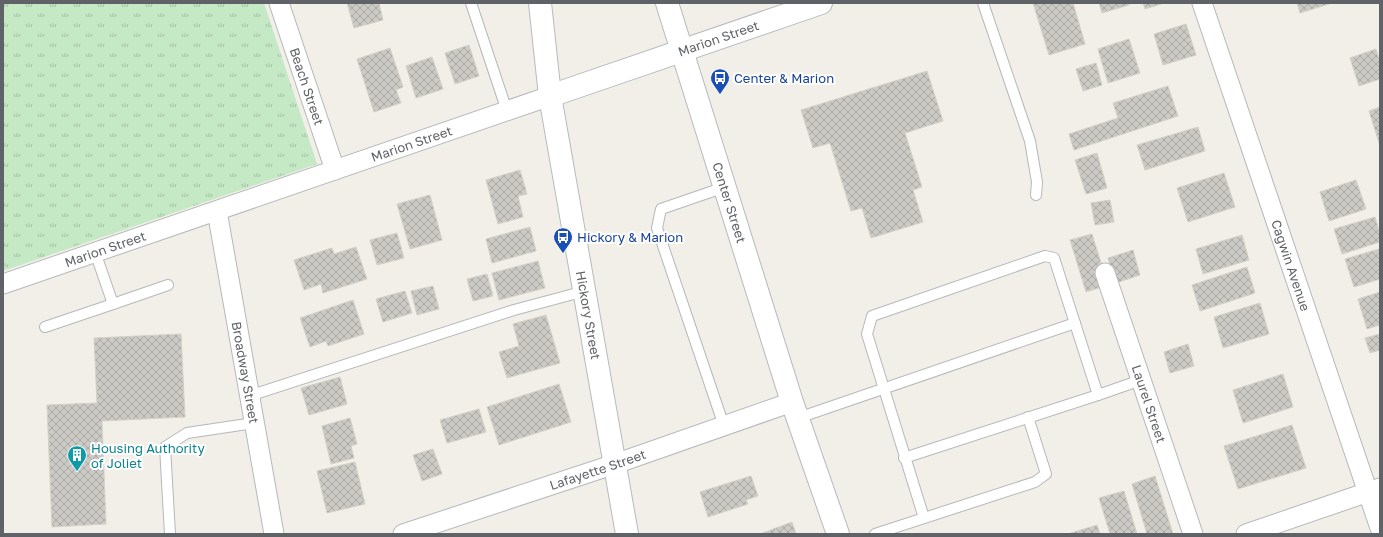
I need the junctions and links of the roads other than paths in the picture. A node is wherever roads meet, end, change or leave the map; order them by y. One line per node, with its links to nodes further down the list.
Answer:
1 (279, 3): 11 (street, Beach Street)
2 (471, 3): 10 (lane)
3 (540, 3): 9 (street)
4 (667, 3): 8 (street, Center Street)
5 (821, 3): 8 (street, Marion Street)
6 (983, 3): 13 (lane)
7 (1202, 3): 33 (street, Cagwin Avenue)
8 (682, 51): 9 (street, Marion Street); 12 (street, Center Street)
9 (550, 96): 10 (street, Marion Street); 19 (street, Hickory Street)
10 (507, 111): 11 (street, Marion Street)
11 (335, 170): 14 (street, Marion Street)
12 (725, 187): 27 (street, Center Street); 30 (lane)
13 (1036, 194)
14 (217, 211): 15 (street, Marion Street); 26 (street, Broadway Street)
15 (95, 252): 17 (street, Marion Street); 20 (lane)
16 (1105, 273): 23 (street, Laurel Street)
17 (3, 284)
18 (168, 285): 20 (lane)
19 (585, 291): 26 (lane); 32 (street, Hickory Street)
20 (113, 304): 22 (lane)
21 (1075, 323): 24 (lane); 24 (lane); 25 (lane)
22 (45, 327)
23 (1141, 380): 25 (lane); 42 (street, Laurel Street)
24 (883, 388): 27 (lane); 31 (lane)
25 (1098, 395): 28 (lane)
26 (249, 396): 29 (street, Broadway Street)
27 (795, 410): 30 (street, Lafayette Street); 40 (street, Center Street)
28 (1028, 417): 31 (lane); 34 (lane)
29 (254, 423): 36 (lane); 37 (street, Broadway Street)
30 (724, 426): 32 (street, Lafayette Street)
31 (904, 458): 34 (lane)
32 (616, 464): 38 (street, Lafayette Street); 39 (street, Hickory Street)
33 (1374, 490): 35 (street, Cagwin Avenue); 43 (street)
34 (924, 518): 41 (lane)
35 (1380, 528)
36 (170, 534)
37 (274, 534)
38 (403, 534)
39 (627, 534)
40 (838, 534)
41 (875, 534)
42 (1193, 534)
43 (1246, 534)

